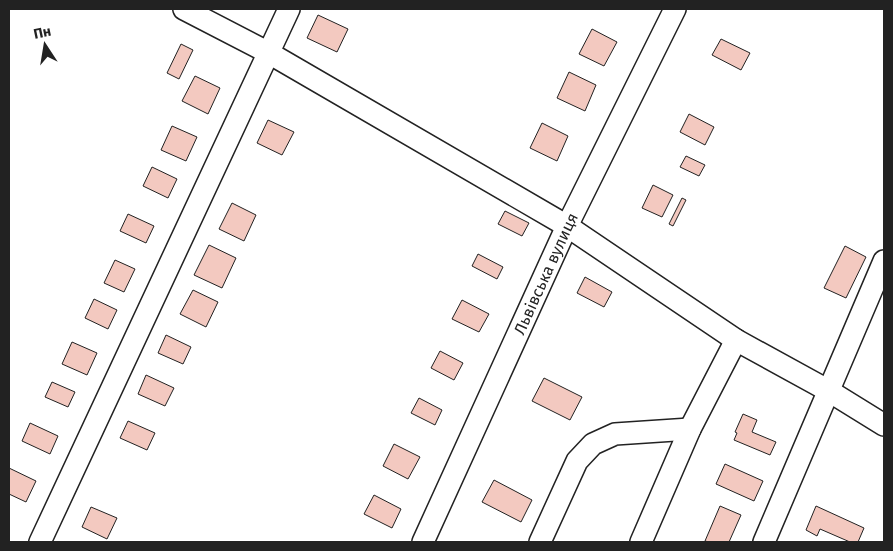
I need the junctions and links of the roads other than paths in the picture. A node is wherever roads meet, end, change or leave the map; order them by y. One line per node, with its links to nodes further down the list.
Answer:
1 (184, 9): 4 (street)
2 (290, 9): 4 (street)
3 (675, 9): 5 (street, Львівська вулиця)
4 (269, 53): 5 (street); 11 (street)
5 (567, 226): 7 (street); 12 (street, Львівська вулиця)
6 (884, 261): 8 (street)
7 (736, 340): 8 (street); 10 (street)
8 (829, 391): 9 (street); 15 (street)
9 (884, 425)
10 (690, 429): 13 (street); 14 (street)
11 (40, 542)
12 (423, 542)
13 (540, 542)
14 (641, 542)
15 (764, 542)

